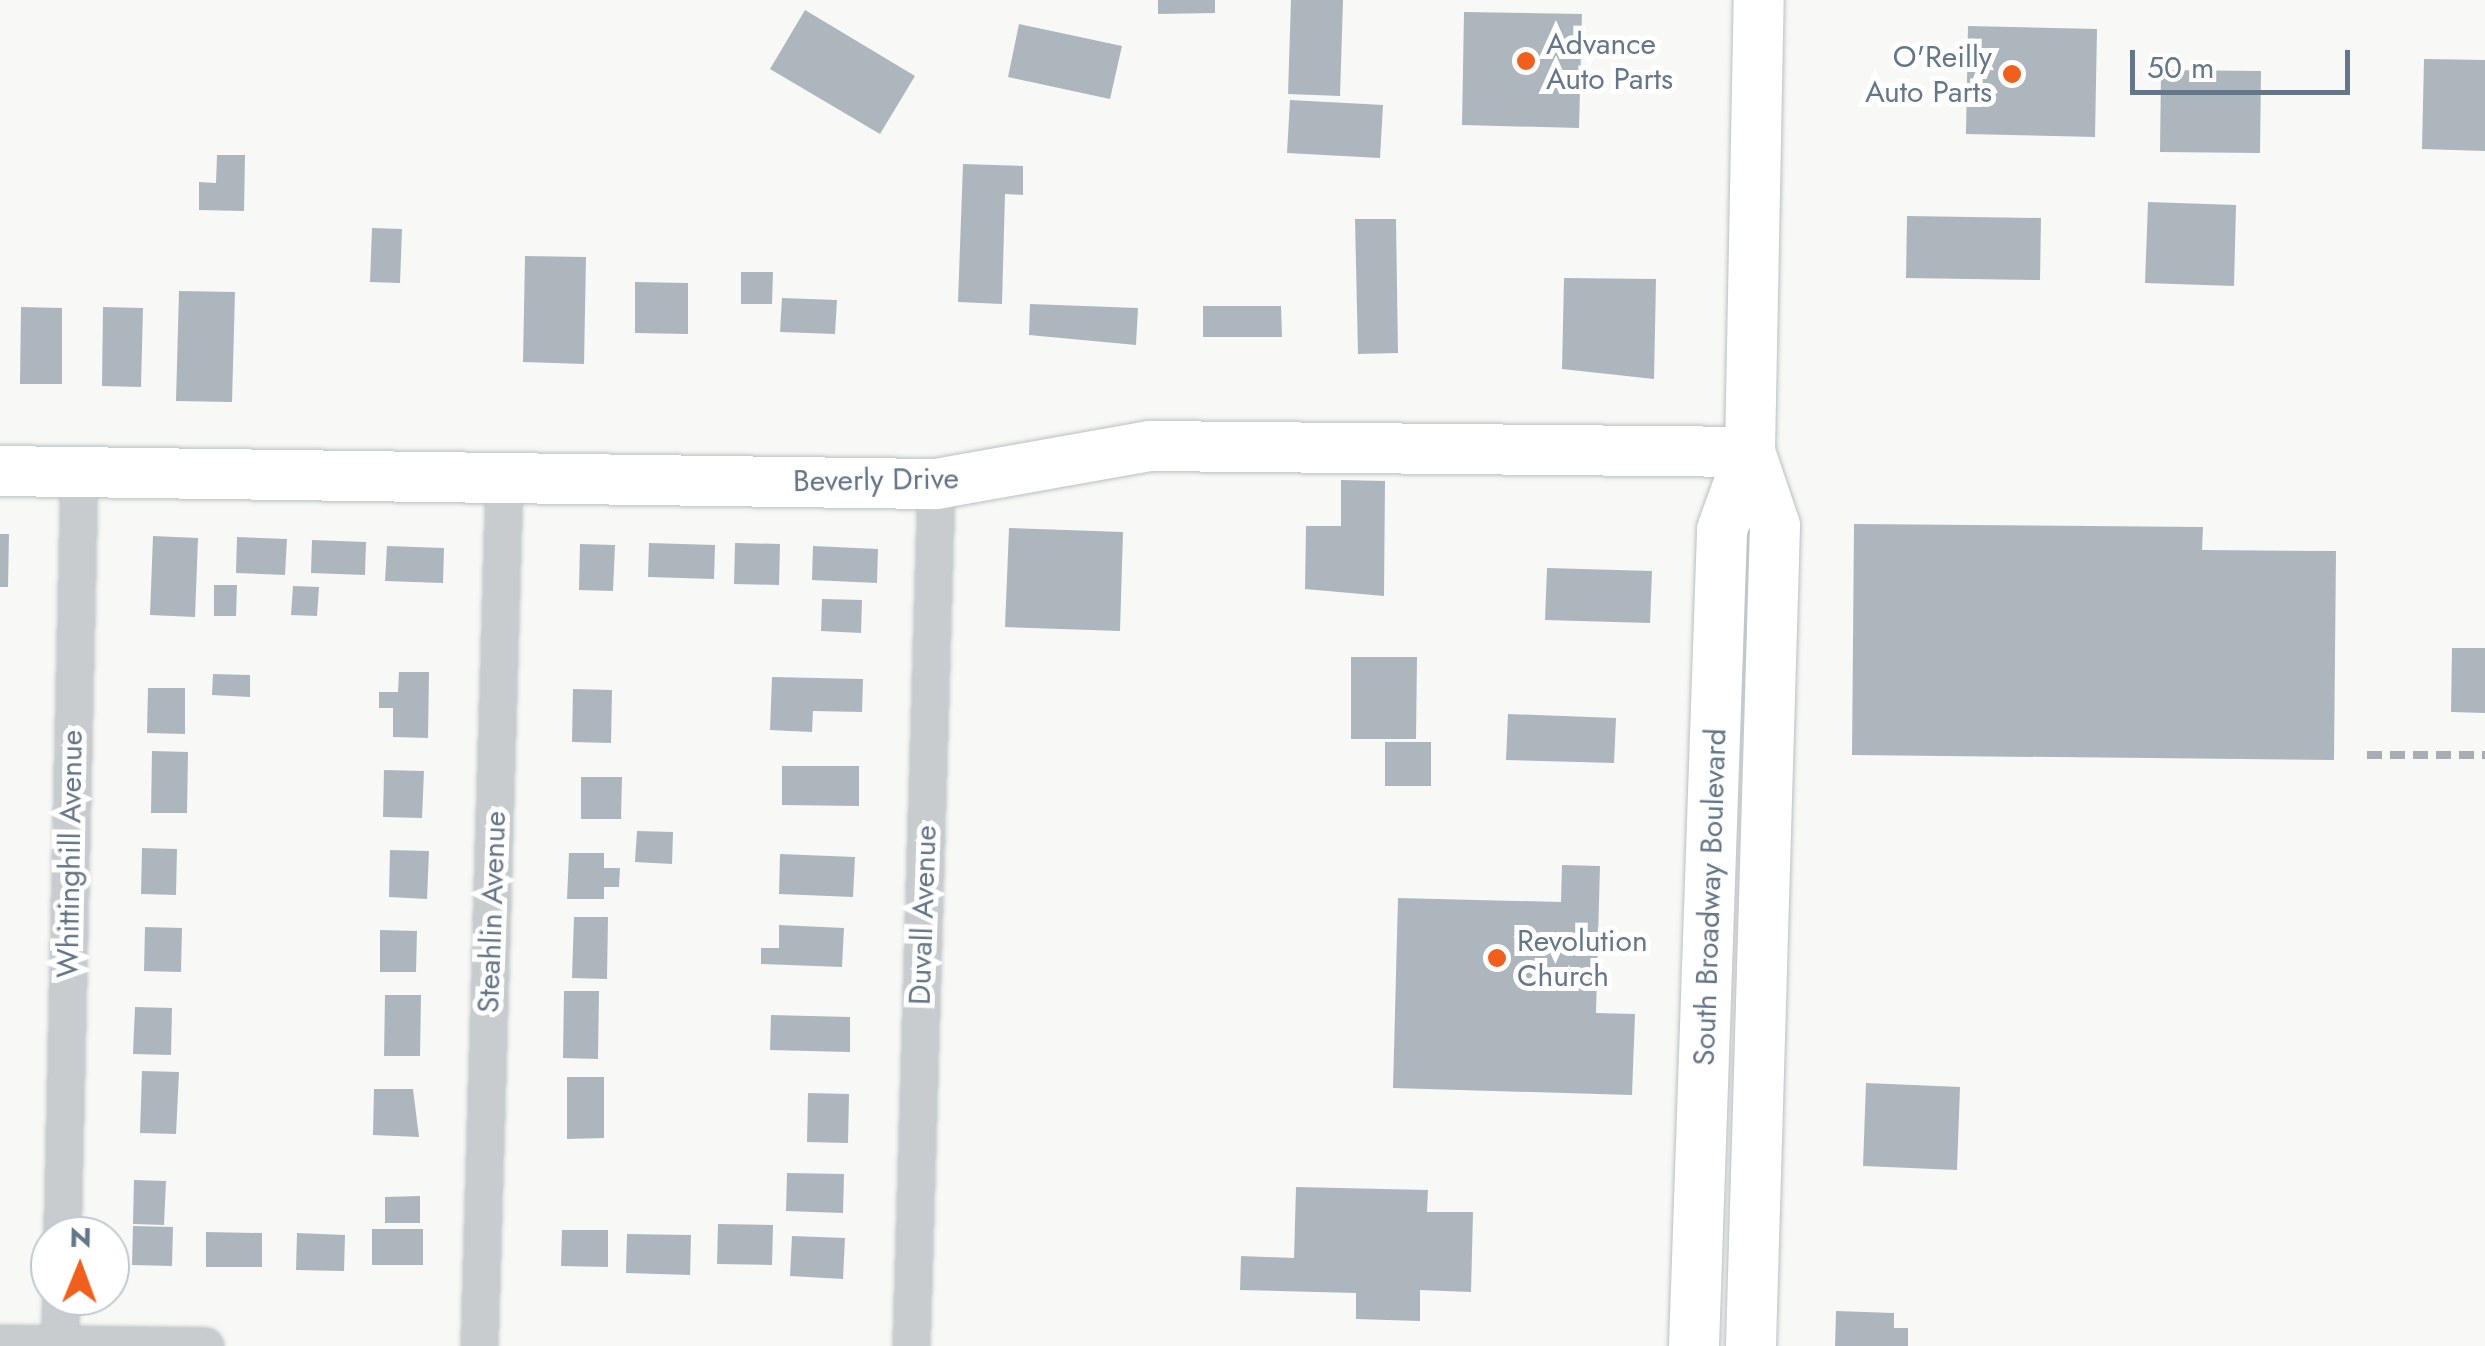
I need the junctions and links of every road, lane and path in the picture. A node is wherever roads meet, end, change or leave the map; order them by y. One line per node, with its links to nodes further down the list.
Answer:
1 (1759, 0): 2 (main road, South Broadway Boulevard)
2 (1750, 452): 6 (main road, Beverly Drive); 14 (main road, South Broadway Boulevard); 15 (main road, South Broadway Boulevard)
3 (0, 471): 4 (main road, Beverly Drive)
4 (79, 472): 5 (main road, Beverly Drive); 7 (street, Whittinghill Avenue)
5 (504, 478): 6 (main road, Beverly Drive); 12 (street, Steahlin Avenue)
6 (936, 484): 13 (street, Duvall Avenue)
7 (62, 1216)
8 (60, 1316): 10 (street)
9 (0, 1343): 10 (street)
10 (60, 1345): 11 (street)
11 (205, 1346)
12 (479, 1346)
13 (911, 1346)
14 (1694, 1346)
15 (1751, 1346)

